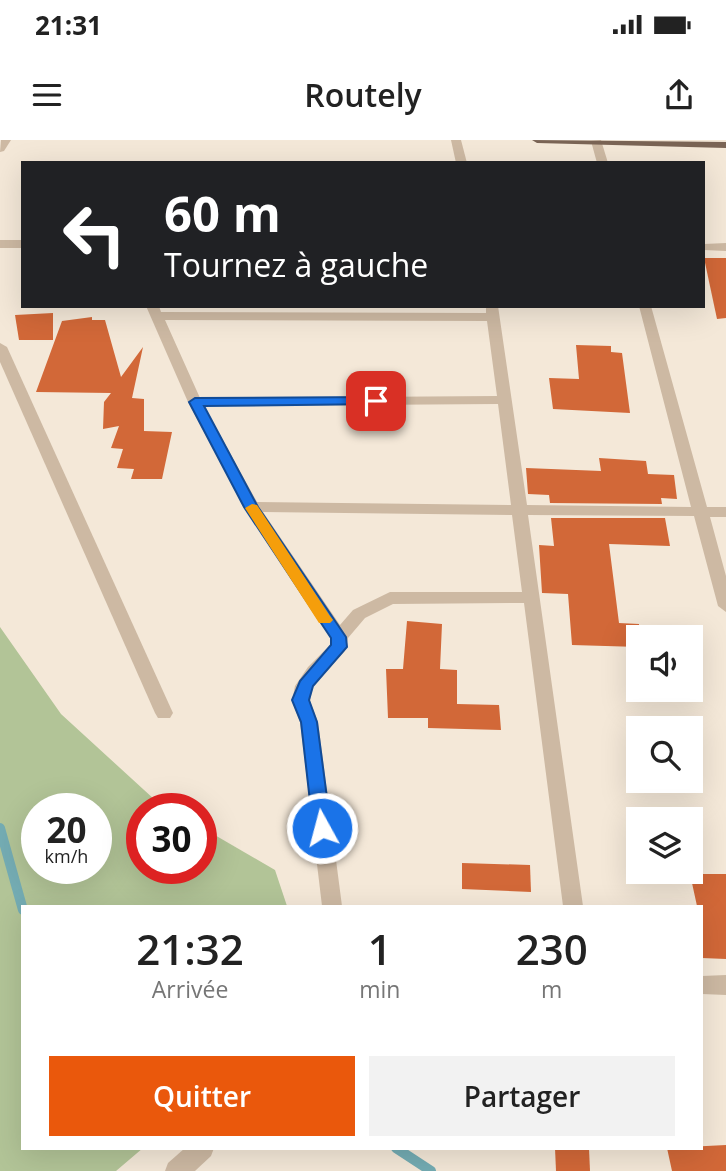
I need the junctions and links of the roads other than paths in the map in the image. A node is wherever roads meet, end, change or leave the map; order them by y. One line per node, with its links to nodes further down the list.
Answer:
1 (6, 140): 7 (street)
2 (456, 140): 8 (street)
3 (537, 140): 4 (main road)
4 (596, 141): 5 (main road); 9 (street)
5 (635, 141): 6 (main road)
6 (726, 145)
7 (0, 149)
8 (461, 161)
9 (602, 161)
10 (0, 244): 11 (street)
11 (21, 244)
12 (705, 247): 13 (street)
13 (726, 247)
14 (646, 308): 22 (street)
15 (154, 311): 16 (street); 19 (street)
16 (492, 311): 18 (street)
17 (0, 347): 27 (street)
18 (505, 400): 19 (street); 21 (street)
19 (195, 402): 20 (street)
20 (251, 507): 21 (street); 26 (street)
21 (519, 510): 22 (street); 24 (street)
22 (702, 512): 23 (street); 25 (street)
23 (726, 512)
24 (531, 597): 26 (street); 29 (street)
25 (726, 606)
26 (339, 637): 28 (street)
27 (164, 713)
28 (332, 905)
29 (573, 905)
30 (703, 985): 31 (street)
31 (726, 985)
32 (200, 1150): 33 (street)
33 (177, 1171)

